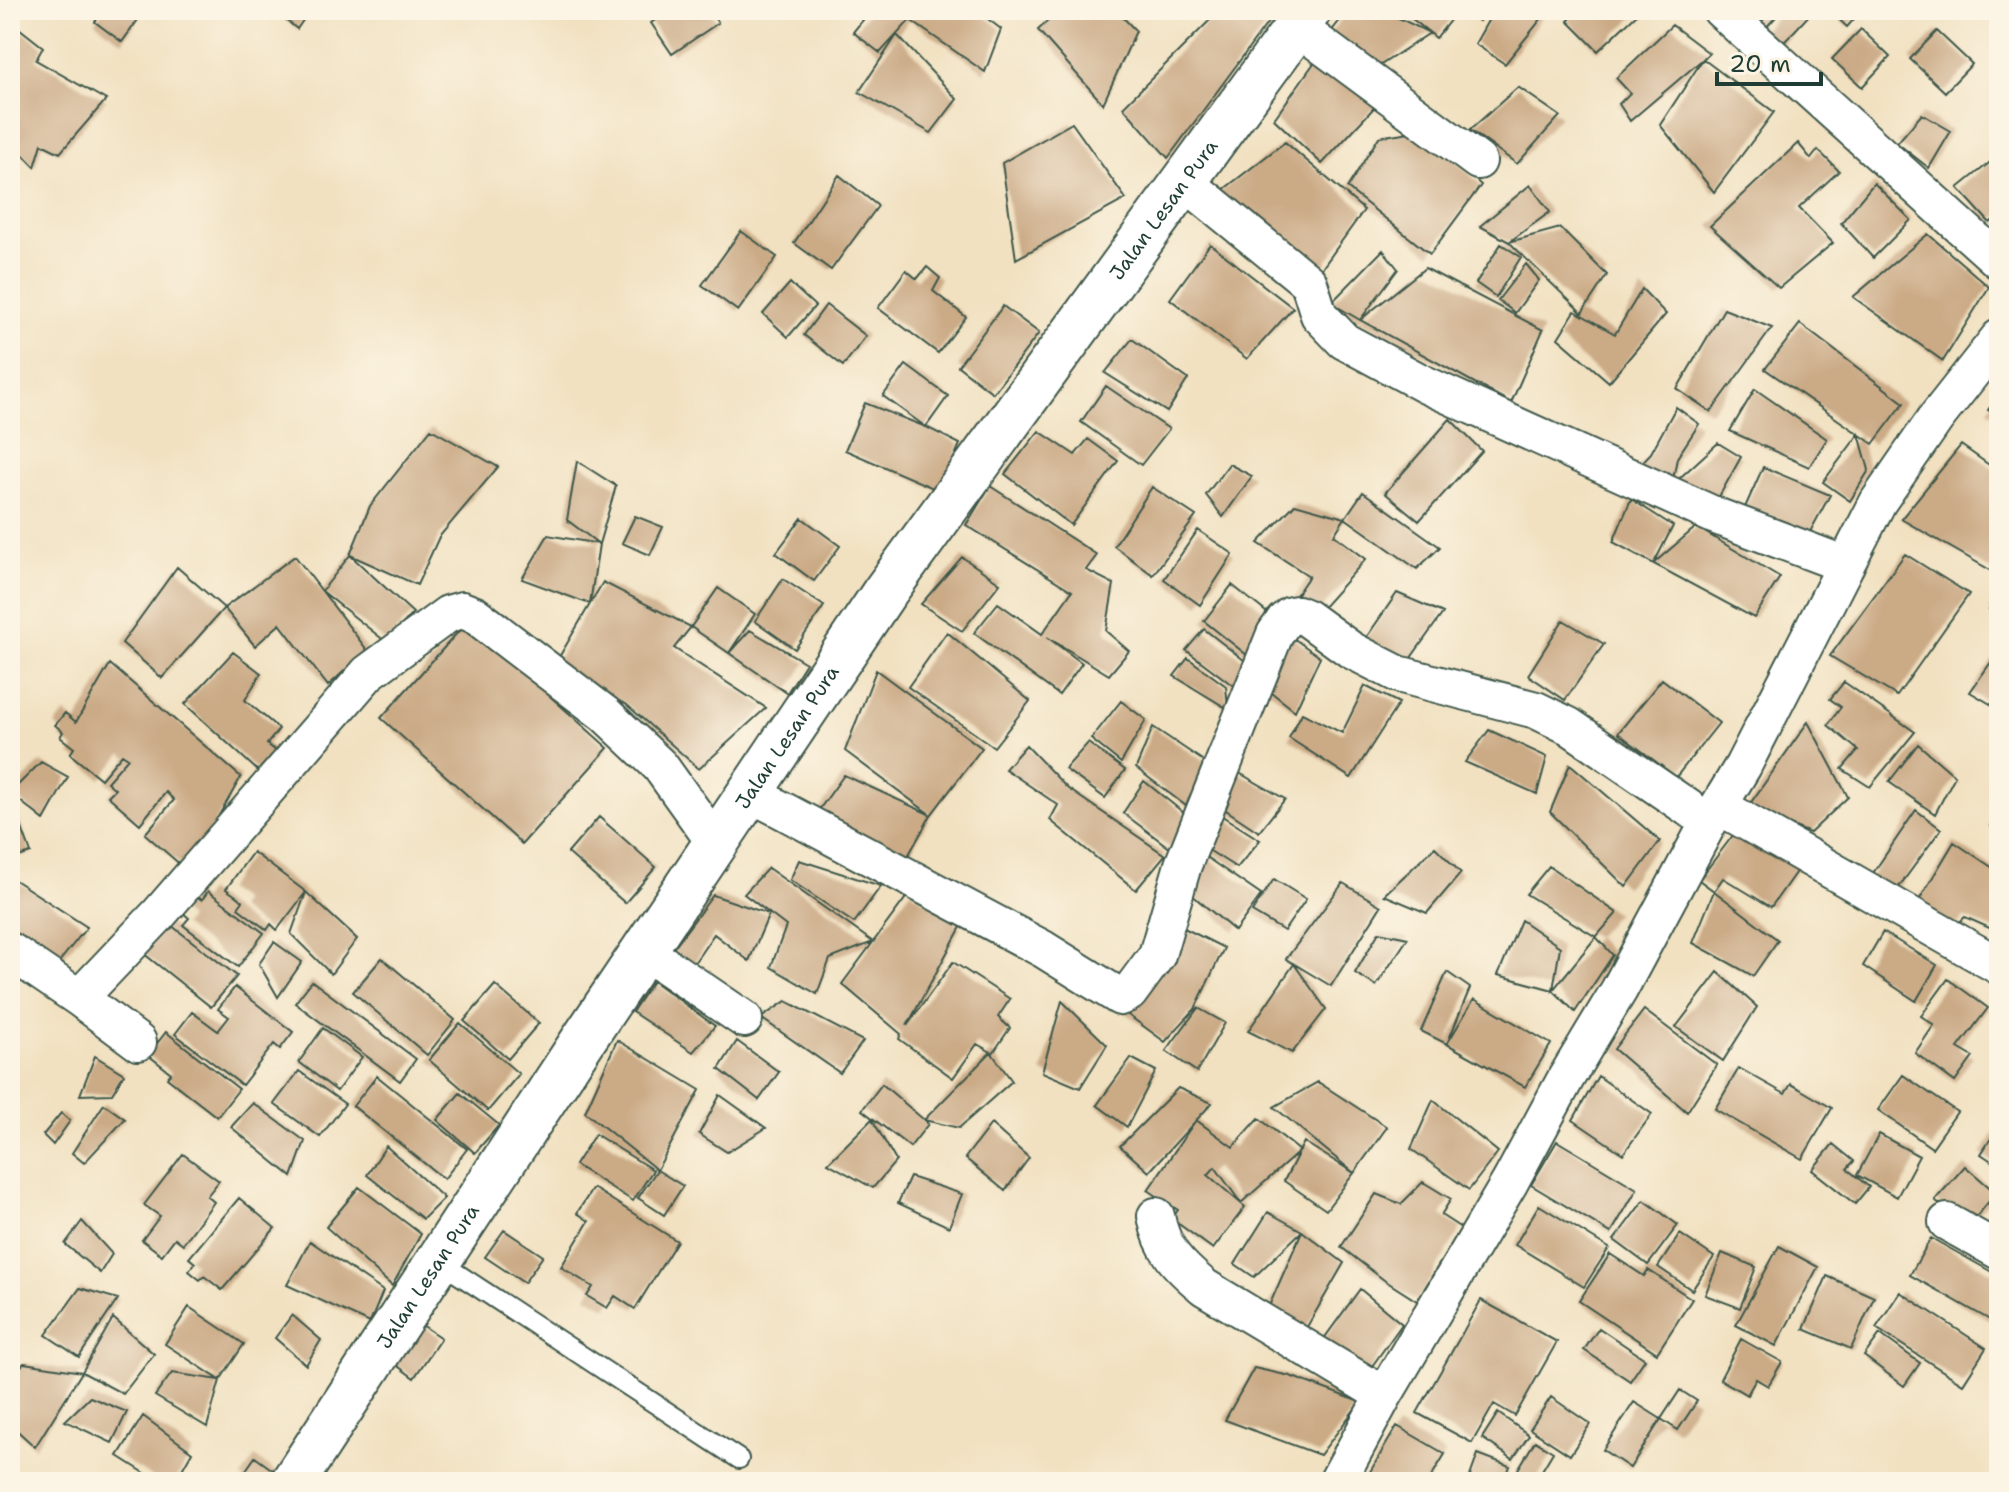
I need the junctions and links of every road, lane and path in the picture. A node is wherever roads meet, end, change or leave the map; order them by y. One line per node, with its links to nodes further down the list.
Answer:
1 (1721, 10): 5 (street)
2 (1303, 18): 3 (street); 4 (street, Jalan Lesan Pura)
3 (1478, 161)
4 (1184, 181): 7 (street); 8 (street, Jalan Lesan Pura)
5 (1999, 261)
6 (1999, 338): 7 (street)
7 (1846, 565): 9 (street)
8 (750, 793): 9 (street); 10 (street, Jalan Lesan Pura)
9 (1714, 814): 13 (street); 21 (street)
10 (716, 844): 12 (street, Jalan Lesan Pura); 14 (street)
11 (10, 951): 14 (street)
12 (644, 951): 15 (street); 20 (street, Jalan Lesan Pura)
13 (1999, 966)
14 (79, 998): 16 (street)
15 (744, 1019)
16 (138, 1042)
17 (1156, 1216): 21 (street)
18 (1947, 1222): 19 (street)
19 (1999, 1251)
20 (438, 1261): 22 (lane); 23 (street, Jalan Lesan Pura)
21 (1384, 1395): 24 (street)
22 (739, 1459)
23 (293, 1482)
24 (1337, 1482)

